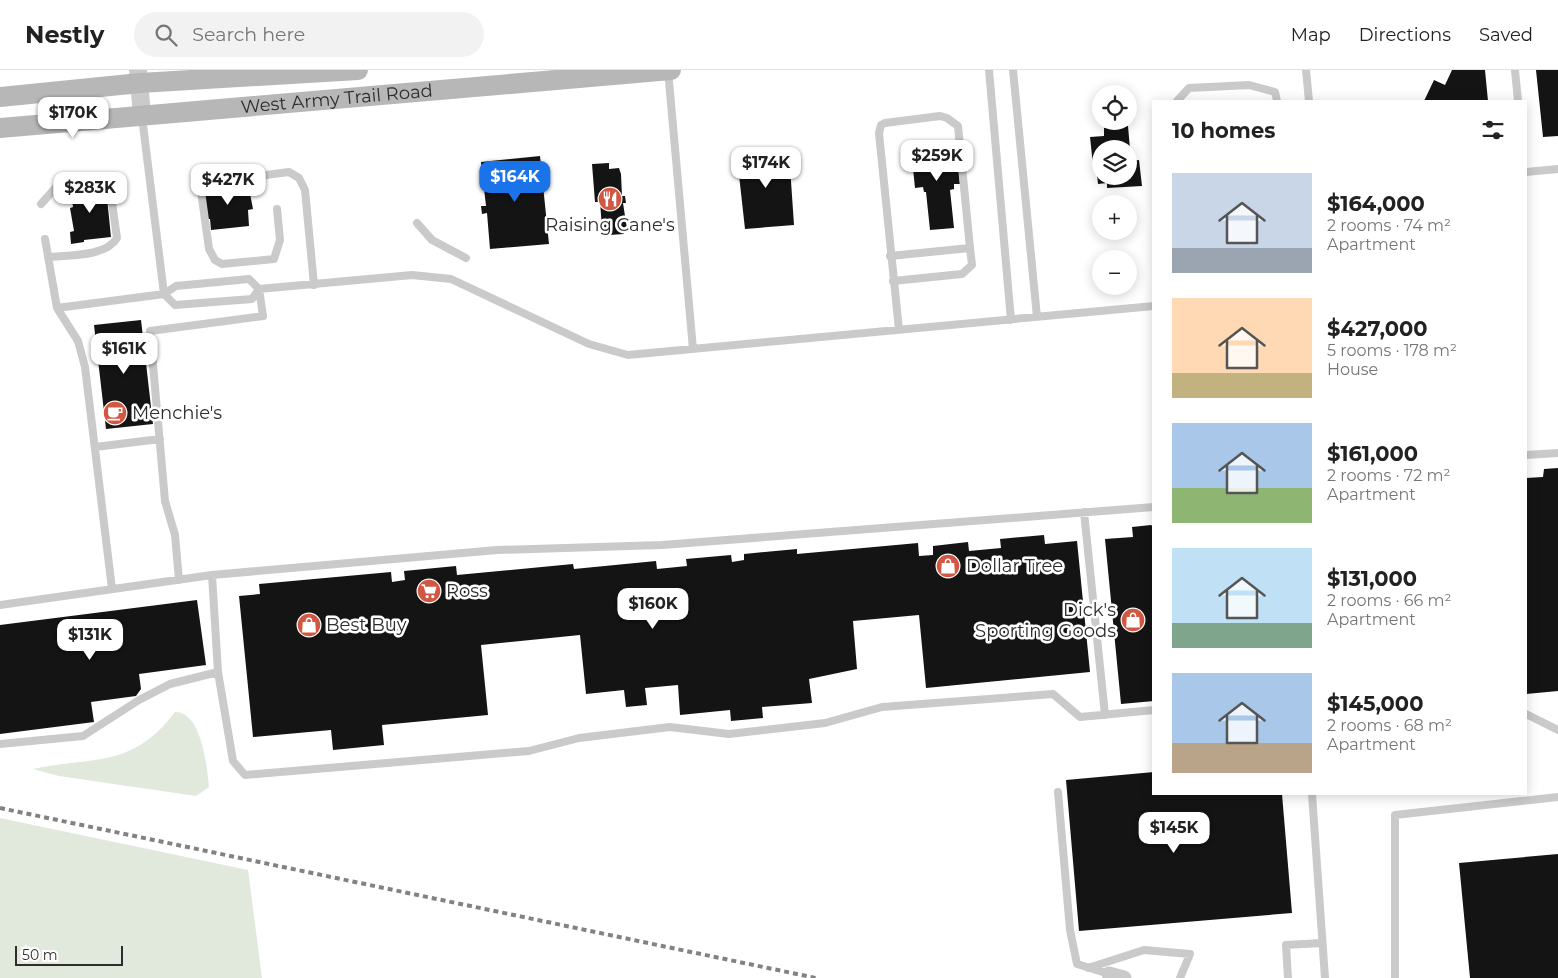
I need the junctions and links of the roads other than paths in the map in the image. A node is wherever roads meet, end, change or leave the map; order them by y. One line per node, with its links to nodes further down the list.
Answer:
1 (358, 70): 8 (main road, West Army Trail Road)
2 (668, 70): 3 (main road, West Army Trail Road); 15 (main road, West Army Trail Road); 36 (lane)
3 (672, 70)
4 (989, 70): 34 (lane)
5 (1013, 70): 33 (lane)
6 (1306, 70): 13 (lane)
7 (1515, 70): 14 (lane)
8 (286, 72): 9 (main road, West Army Trail Road)
9 (139, 77): 10 (main road, West Army Trail Road); 15 (street)
10 (0, 97)
11 (1178, 100): 12 (lane)
12 (1277, 100)
13 (1309, 100)
14 (1518, 100)
15 (142, 115): 16 (main road, West Army Trail Road); 30 (lane)
16 (0, 128)
17 (1558, 169): 18 (lane)
18 (1527, 172)
19 (40, 204): 25 (lane)
20 (277, 209): 28 (lane)
21 (417, 222): 26 (lane)
22 (45, 239): 25 (lane)
23 (970, 248): 24 (lane); 24 (lane); 27 (lane)
24 (890, 256): 27 (lane)
25 (48, 257): 32 (lane)
26 (466, 258)
27 (893, 281): 35 (lane)
28 (314, 285): 29 (lane); 36 (lane)
29 (259, 289): 30 (lane); 30 (lane); 37 (lane)
30 (164, 294): 32 (lane)
31 (1152, 306): 33 (lane)
32 (57, 308): 38 (lane)
33 (1037, 317): 34 (lane)
34 (1010, 320): 35 (lane)
35 (898, 330): 36 (lane)
36 (693, 349)
37 (160, 440): 38 (lane); 44 (lane)
38 (95, 447): 45 (lane)
39 (1558, 453): 40 (lane)
40 (1527, 455)
41 (1152, 507): 42 (lane)
42 (1084, 512): 43 (lane); 50 (lane)
43 (212, 575): 44 (lane); 47 (lane)
44 (179, 580): 45 (lane)
45 (112, 589): 46 (lane)
46 (0, 605)
47 (218, 672): 50 (lane); 52 (lane)
48 (1152, 710): 50 (lane)
49 (1527, 714): 51 (lane)
50 (1106, 715)
51 (1558, 730)
52 (0, 744)
53 (1058, 792): 57 (lane)
54 (1312, 795): 56 (lane)
55 (1558, 798): 63 (lane)
56 (1322, 942): 61 (lane); 62 (lane)
57 (1088, 968): 58 (lane); 60 (lane)
58 (1109, 974): 59 (street)
59 (1124, 978)
60 (1180, 978)
61 (1288, 978)
62 (1324, 978)
63 (1395, 978)

